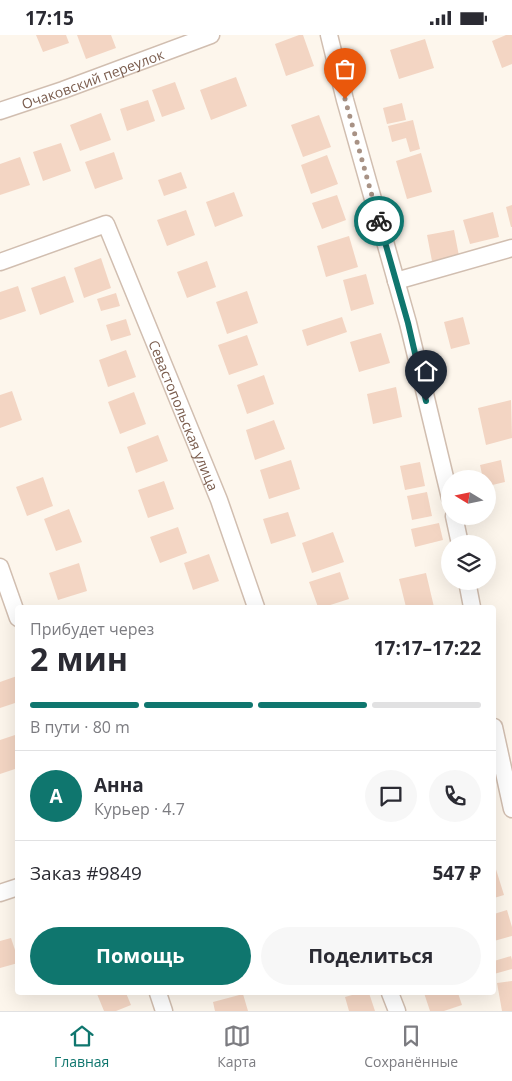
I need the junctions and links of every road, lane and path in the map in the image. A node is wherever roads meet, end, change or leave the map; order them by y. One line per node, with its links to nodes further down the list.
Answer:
1 (211, 35): 3 (street, Очаковский переулок)
2 (330, 35): 6 (street)
3 (0, 111)
4 (512, 248): 6 (street)
5 (0, 262): 10 (street, Севастопольская улица)
6 (396, 281): 7 (street)
7 (443, 470)
8 (0, 567): 12 (street)
9 (469, 590): 11 (street)
10 (255, 605)
11 (472, 605)
12 (15, 610)
13 (496, 736): 14 (street)
14 (512, 809)
15 (15, 888): 16 (street)
16 (0, 893)
17 (159, 995): 19 (street)
18 (391, 995): 20 (street)
19 (164, 1011)
20 (396, 1011)

